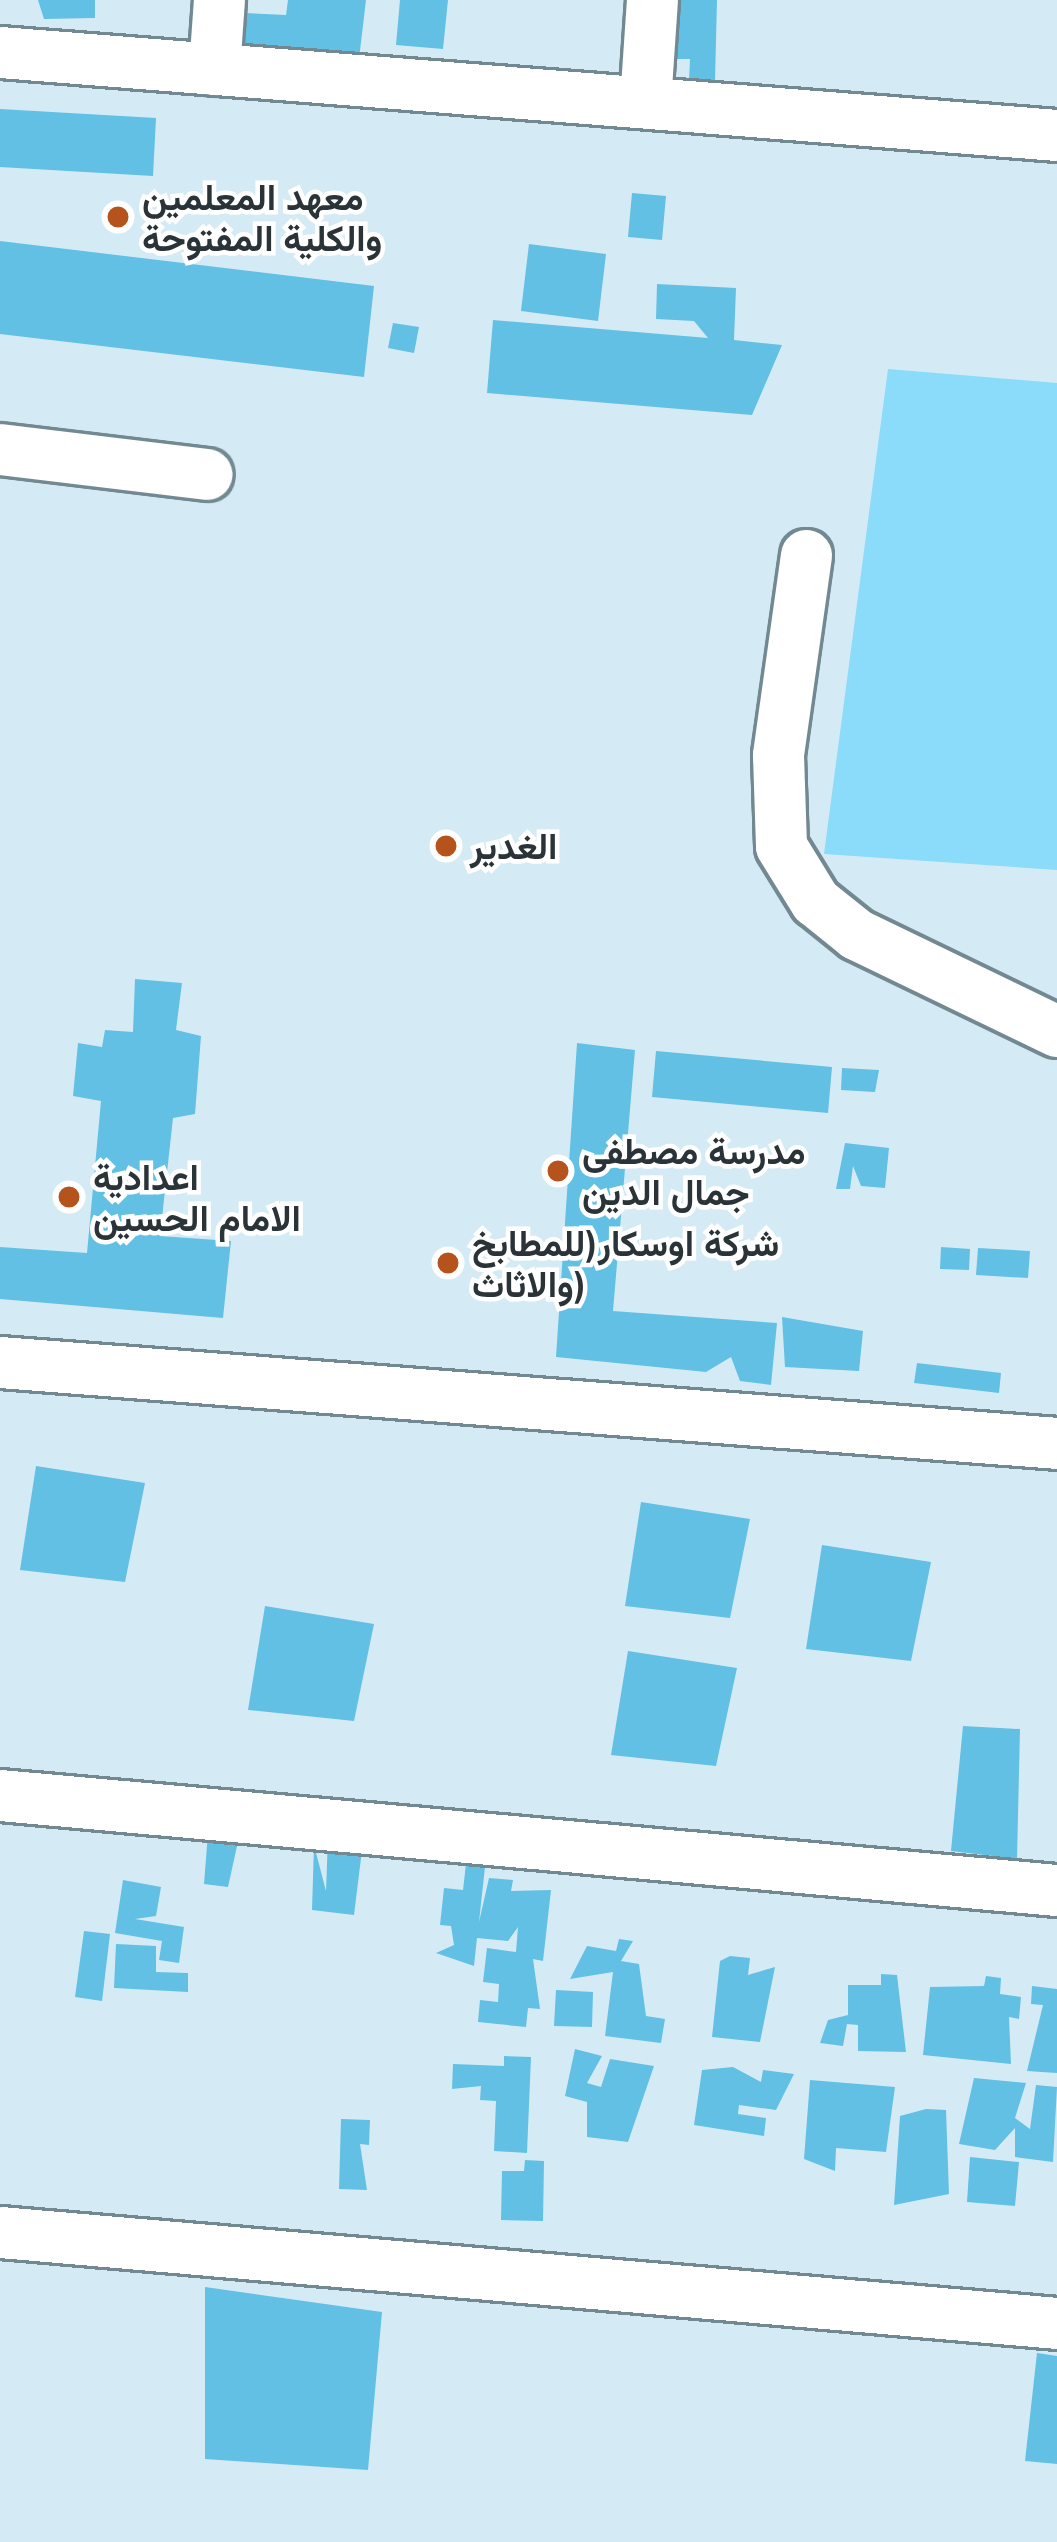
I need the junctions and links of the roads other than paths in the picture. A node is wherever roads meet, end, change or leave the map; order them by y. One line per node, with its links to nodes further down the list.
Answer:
1 (219, 0): 4 (street)
2 (652, 0): 5 (street)
3 (0, 52): 4 (street)
4 (214, 69): 5 (street)
5 (645, 102): 6 (street)
6 (1057, 135)
7 (0, 449): 8 (street)
8 (206, 474)
9 (806, 555): 10 (street)
10 (1057, 1030)
11 (0, 1362): 12 (street)
12 (1057, 1444)
13 (0, 1795): 14 (street)
14 (1057, 1890)
15 (0, 2232): 16 (street)
16 (1057, 2323)

